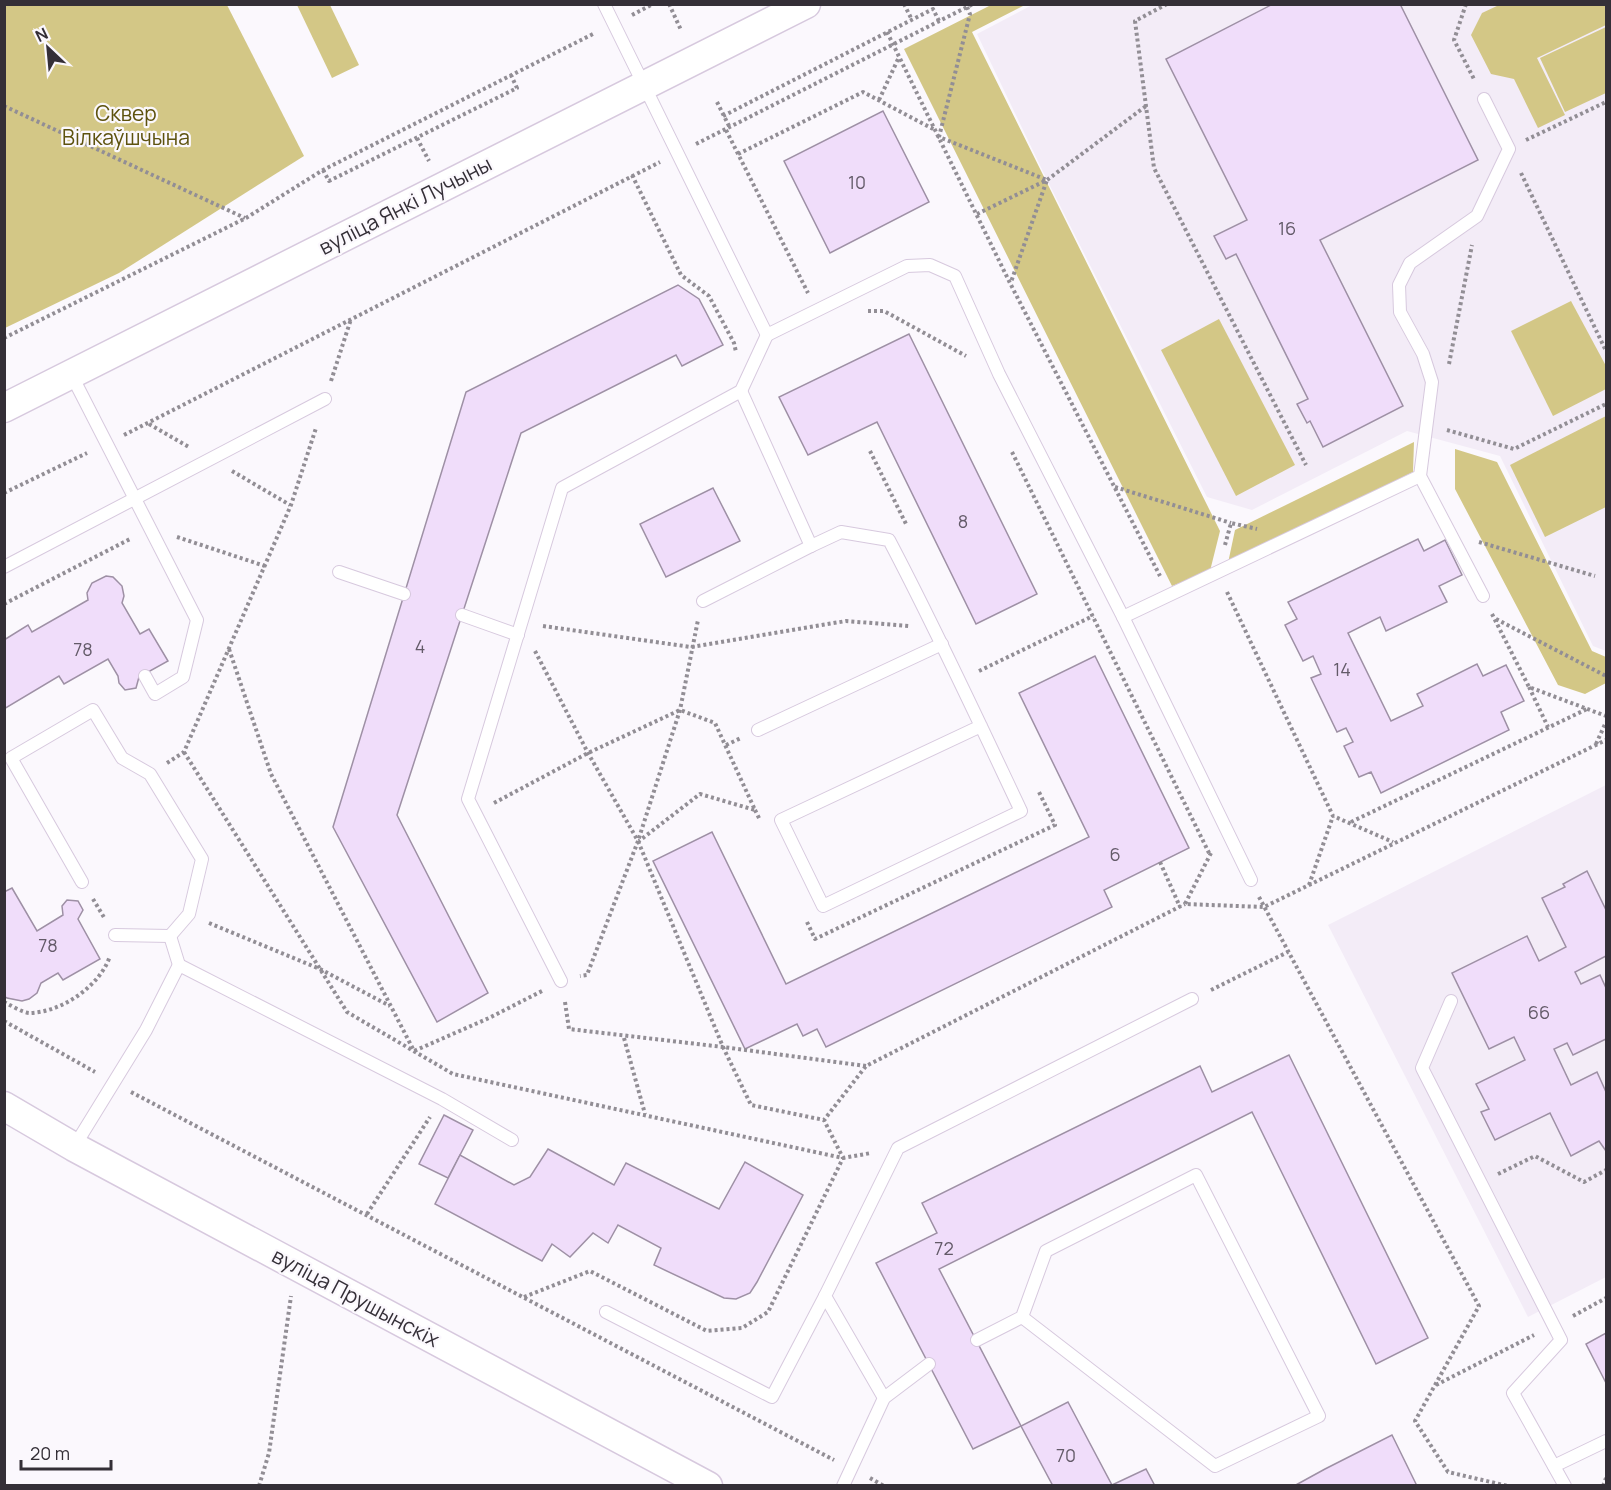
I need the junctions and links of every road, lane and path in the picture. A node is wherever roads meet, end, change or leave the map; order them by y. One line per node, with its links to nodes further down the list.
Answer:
1 (604, 4): 11 (lane)
2 (669, 4): 12 (path)
3 (806, 4): 17 (street, вуліца Янкі Лучыны)
4 (904, 4): 9 (path)
5 (973, 4): 8 (path)
6 (1167, 4): 23 (path)
7 (1466, 4): 18 (path)
8 (967, 7): 10 (path); 27 (path)
9 (912, 20): 10 (path); 13 (path)
10 (939, 21): 14 (path)
11 (614, 24): 16 (path); 17 (lane)
12 (681, 30)
13 (887, 32): 14 (path); 24 (path)
14 (893, 45): 15 (path); 25 (path)
15 (899, 57): 19 (path); 26 (path)
16 (511, 75): 31 (path); 31 (path)
17 (644, 86): 29 (lane); 45 (street, вуліца Янкі Лучыны)
18 (1484, 99): 28 (lane)
19 (879, 100): 26 (path); 30 (path)
20 (717, 102): 24 (path)
21 (1606, 102): 28 (path)
22 (4, 106): 36 (path)
23 (1146, 106): 33 (path); 53 (path)
24 (723, 116): 25 (path)
25 (730, 128): 29 (path)
26 (935, 130): 27 (path)
27 (939, 137): 33 (path); 34 (path)
28 (1509, 149): 35 (lane); 41 (path)
29 (678, 153): 32 (path); 39 (lane)
30 (738, 154)
31 (323, 170): 36 (path)
32 (632, 175): 38 (path); 46 (path)
33 (1047, 180): 34 (path); 37 (path)
34 (977, 214): 37 (path)
35 (1477, 216): 44 (path); 50 (lane)
36 (246, 218): 40 (path)
37 (1010, 283): 55 (path)
38 (351, 319): 47 (path); 51 (path)
39 (767, 334): 46 (lane); 75 (lane)
40 (4, 338)
41 (1606, 351)
42 (964, 354): 43 (path)
43 (969, 365)
44 (1449, 368)
45 (71, 374): 49 (street, вуліца Янкі Лучыны); 51 (lane)
46 (741, 391): 62 (lane); 78 (lane)
47 (325, 399): 57 (lane); 63 (path)
48 (1606, 404): 50 (path)
49 (4, 408)
50 (1426, 424): 54 (lane)
51 (107, 443): 56 (path); 57 (lane)
52 (1010, 449): 74 (path)
53 (1306, 465)
54 (1420, 476): 60 (lane); 61 (lane)
55 (1114, 487): 58 (path); 69 (path)
56 (4, 494)
57 (135, 497): 59 (lane); 64 (lane)
58 (1231, 523): 61 (path); 66 (path)
59 (151, 528): 63 (path); 72 (path); 83 (lane)
60 (1450, 533): 67 (path); 70 (lane)
61 (1292, 537): 66 (lane)
62 (812, 546): 71 (lane); 77 (lane)
63 (265, 566): 81 (path)
64 (4, 567)
65 (339, 572): 68 (lane)
66 (1218, 573): 69 (lane); 99 (path)
67 (1595, 576)
68 (404, 594)
69 (1170, 596): 75 (lane)
70 (1483, 596): 76 (path)
71 (703, 601): 80 (path)
72 (4, 603)
73 (462, 615): 78 (lane)
74 (1093, 616): 82 (path); 104 (path)
75 (1123, 617): 101 (lane)
76 (1495, 619): 84 (path); 85 (path)
77 (934, 628): 79 (lane); 80 (path)
78 (519, 629): 80 (path); 98 (lane)
79 (942, 644): 90 (lane); 92 (lane)
80 (691, 647): 87 (path)
81 (229, 649): 95 (path); 97 (path)
82 (979, 671)
83 (145, 676)
84 (1606, 676)
85 (1529, 687): 86 (path); 91 (path)
86 (1587, 709): 88 (path); 91 (path)
87 (680, 710): 98 (path); 102 (path); 102 (path)
88 (1606, 716)
89 (1606, 722): 94 (path)
90 (981, 726): 90 (lane)
91 (1548, 727): 100 (path)
92 (758, 730)
93 (1606, 740): 94 (path)
94 (1596, 745): 103 (path)
95 (184, 752): 96 (path); 117 (path)
96 (150, 774): 107 (lane); 112 (lane)
97 (270, 774)
98 (474, 813): 118 (lane)
99 (1333, 816): 100 (path); 108 (path)
100 (1350, 822): 103 (path)
101 (1225, 826): 104 (path); 106 (lane)
102 (638, 841): 125 (path)
103 (1394, 842): 108 (path)
104 (1210, 855): 109 (path)
105 (1160, 862): 110 (path)
106 (1251, 880): 111 (path)
107 (82, 882): 113 (path)
108 (1308, 885): 111 (path)
109 (1185, 904): 110 (path); 111 (path)
110 (1180, 907): 126 (path)
111 (1264, 907): 115 (path)
112 (189, 914): 114 (lane); 117 (path)
113 (115, 935): 114 (lane); 121 (path)
114 (170, 936): 116 (lane)
115 (1288, 952): 119 (path); 149 (path)
116 (179, 965): 128 (lane); 129 (lane)
117 (320, 969): 122 (path); 127 (path)
118 (561, 981): 124 (path)
119 (1192, 999): 135 (lane)
120 (1451, 1001): 138 (lane)
121 (4, 1002)
122 (391, 1006)
123 (4, 1021): 128 (path)
124 (624, 1038): 125 (path); 131 (path)
125 (723, 1047): 126 (path); 132 (path)
126 (866, 1066): 132 (path)
127 (453, 1074): 129 (path); 131 (path)
128 (114, 1083): 134 (lane); 139 (path)
129 (442, 1099): 133 (lane); 139 (path)
130 (4, 1106): 134 (street, вуліца Прушынскіх)
131 (645, 1114): 136 (path)
132 (824, 1120): 136 (path)
133 (512, 1140)
134 (74, 1147): 140 (street, вуліца Прушынскіх)
135 (898, 1148): 136 (path); 141 (lane)
136 (843, 1158): 142 (path)
137 (1606, 1170): 138 (path)
138 (1481, 1183): 146 (lane)
139 (367, 1214): 142 (path)
140 (296, 1265): 155 (path); 156 (street, вуліца Прушынскіх)
141 (825, 1296): 144 (lane); 150 (lane)
142 (524, 1297): 153 (path)
143 (1606, 1298): 146 (path)
144 (606, 1312)
145 (1022, 1317): 145 (lane); 147 (lane)
146 (1554, 1325): 149 (path); 152 (lane)
147 (977, 1340)
148 (929, 1364): 150 (lane)
149 (1436, 1385): 159 (path)
150 (884, 1398): 153 (lane)
151 (1606, 1441): 152 (lane)
152 (1554, 1466): 160 (lane)
153 (851, 1469): 157 (lane); 158 (path)
154 (1606, 1478): 161 (path)
155 (259, 1485)
156 (708, 1485)
157 (843, 1485)
158 (884, 1485)
159 (1508, 1485)
160 (1565, 1485)
161 (1603, 1485)

